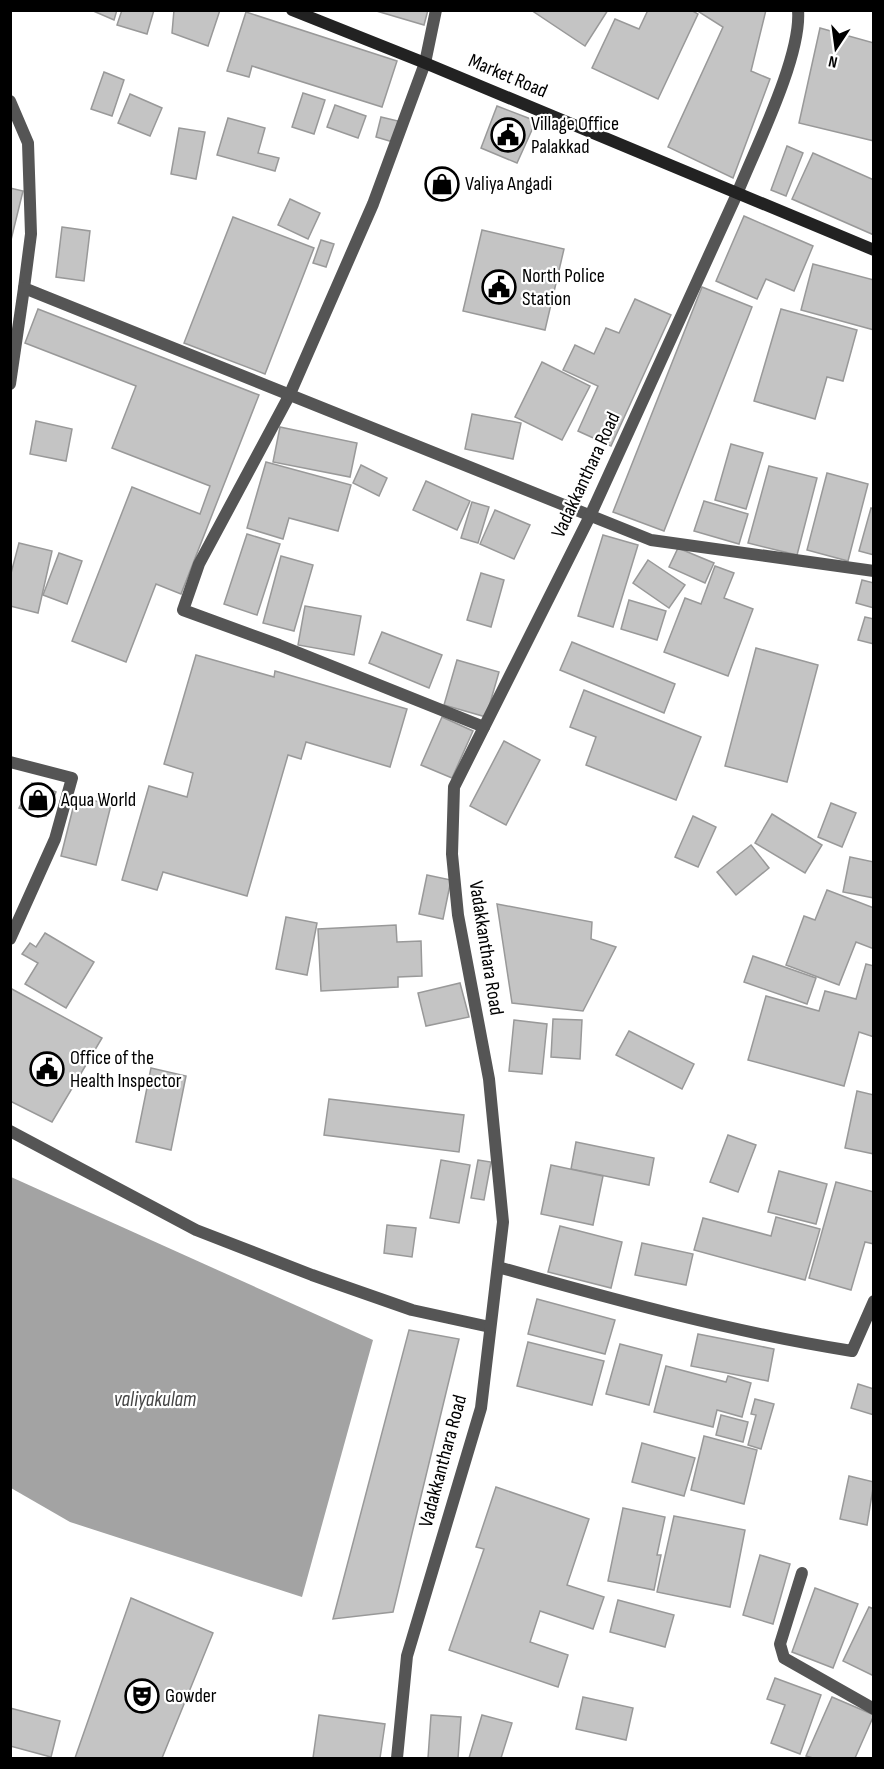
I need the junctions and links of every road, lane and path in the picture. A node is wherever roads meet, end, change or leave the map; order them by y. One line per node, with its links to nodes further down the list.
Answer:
1 (292, 10): 4 (main road, Market Road)
2 (436, 10): 4 (street)
3 (798, 10): 6 (street, Vadakkanthara Road)
4 (425, 63): 6 (main road, Market Road); 10 (street)
5 (10, 101): 8 (street)
6 (737, 194): 7 (main road, Market Road); 11 (street, Vadakkanthara Road)
7 (873, 250)
8 (24, 288): 9 (street); 10 (street)
9 (10, 384)
10 (289, 396): 11 (street); 13 (street)
11 (590, 516): 12 (street); 13 (street, Vadakkanthara Road)
12 (873, 571)
13 (484, 727): 17 (street, Vadakkanthara Road)
14 (10, 762): 15 (street)
15 (10, 939)
16 (10, 1131): 19 (street)
17 (498, 1267): 18 (street); 19 (street, Vadakkanthara Road)
18 (873, 1301)
19 (490, 1327): 22 (street, Vadakkanthara Road)
20 (802, 1573): 21 (street)
21 (873, 1709)
22 (397, 1758)

